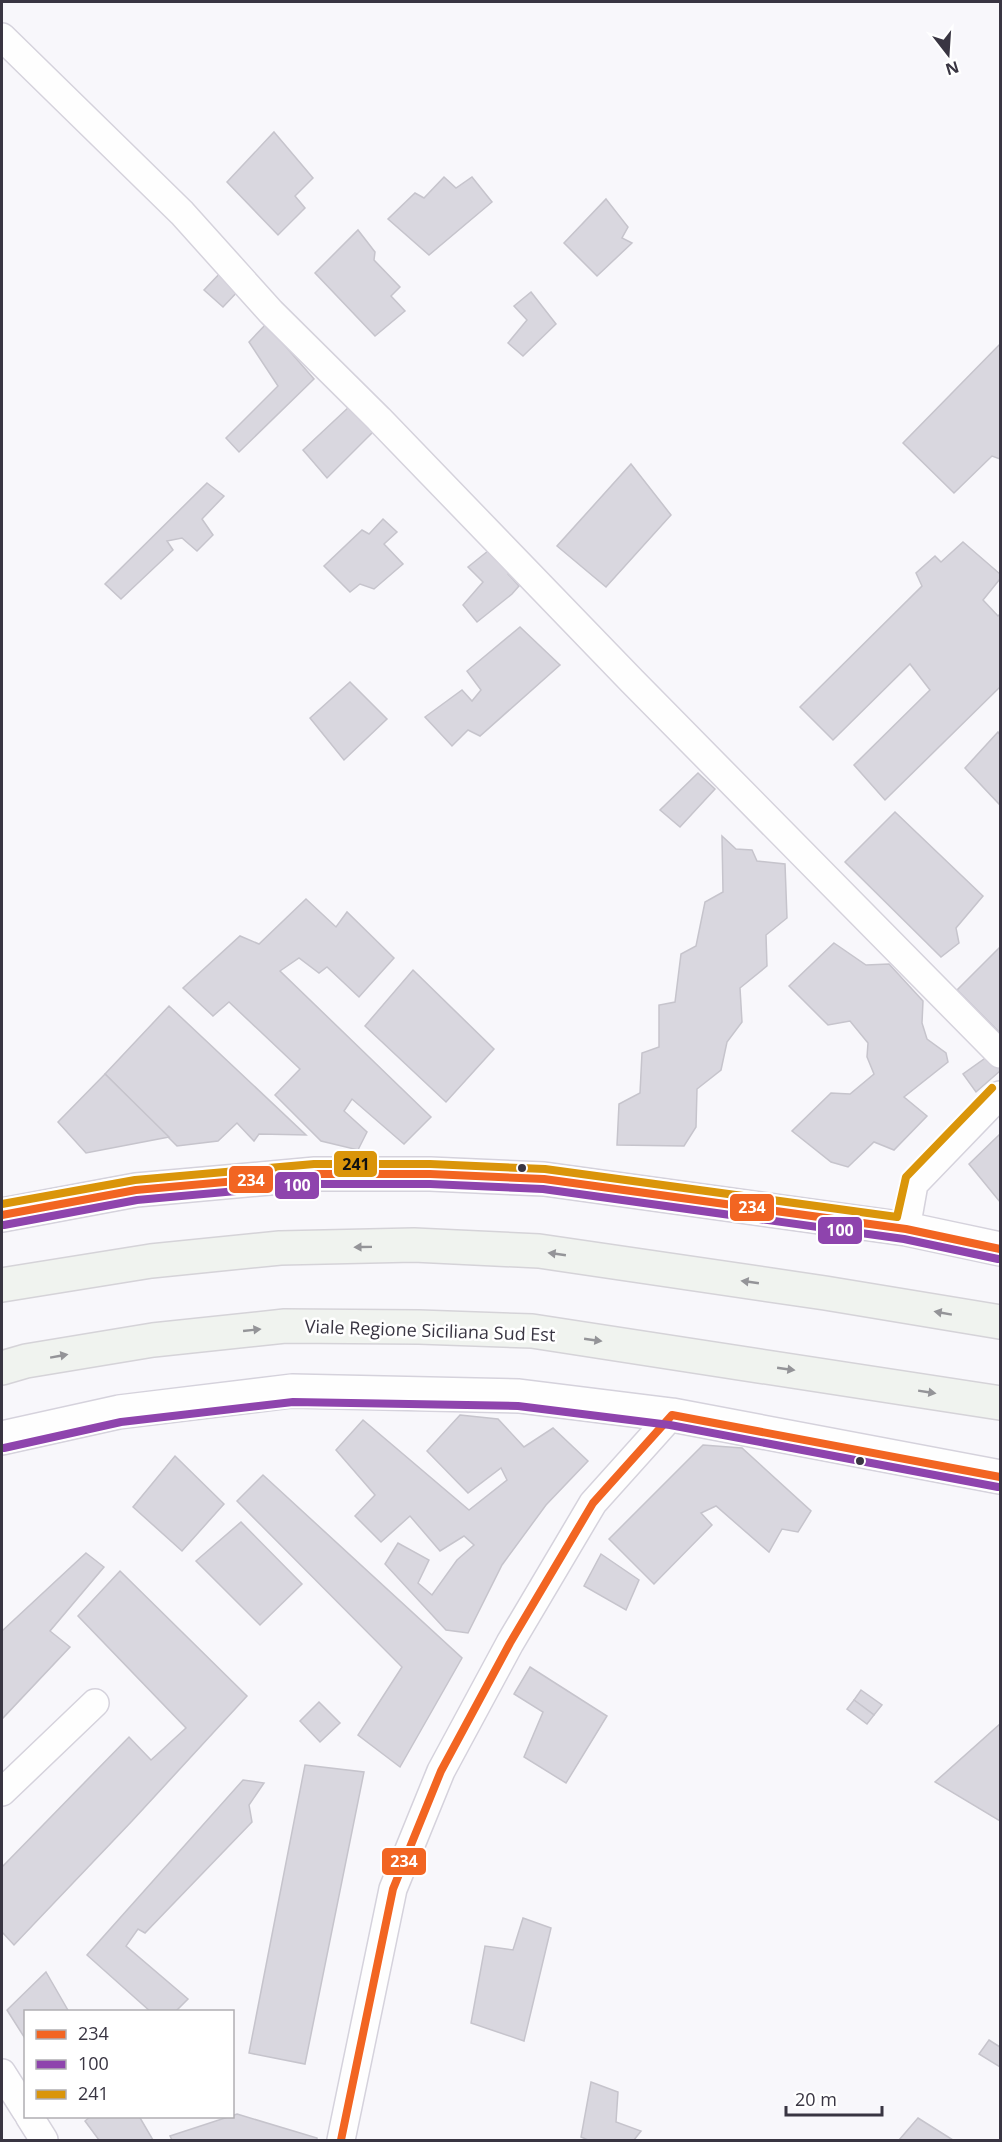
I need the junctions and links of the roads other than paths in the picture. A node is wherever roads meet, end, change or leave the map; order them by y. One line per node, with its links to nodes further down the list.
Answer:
1 (2, 37): 2 (street)
2 (1000, 1054)
3 (1000, 1095): 5 (street)
4 (2, 1215): 5 (street)
5 (906, 1229): 6 (street)
6 (1000, 1249)
7 (2, 1286): 8 (main road, one-way to 7)
8 (1000, 1322)
9 (2, 1368): 10 (main road, Viale Regione Siciliana Sud Est, one-way to 10)
10 (1000, 1403)
11 (672, 1415): 12 (street); 13 (street); 20 (street)
12 (2, 1438)
13 (1000, 1478)
14 (95, 1703): 15 (street)
15 (2, 1792)
16 (2, 2073): 17 (street)
17 (24, 2108)
18 (30, 2118): 19 (street)
19 (44, 2140)
20 (341, 2140)

